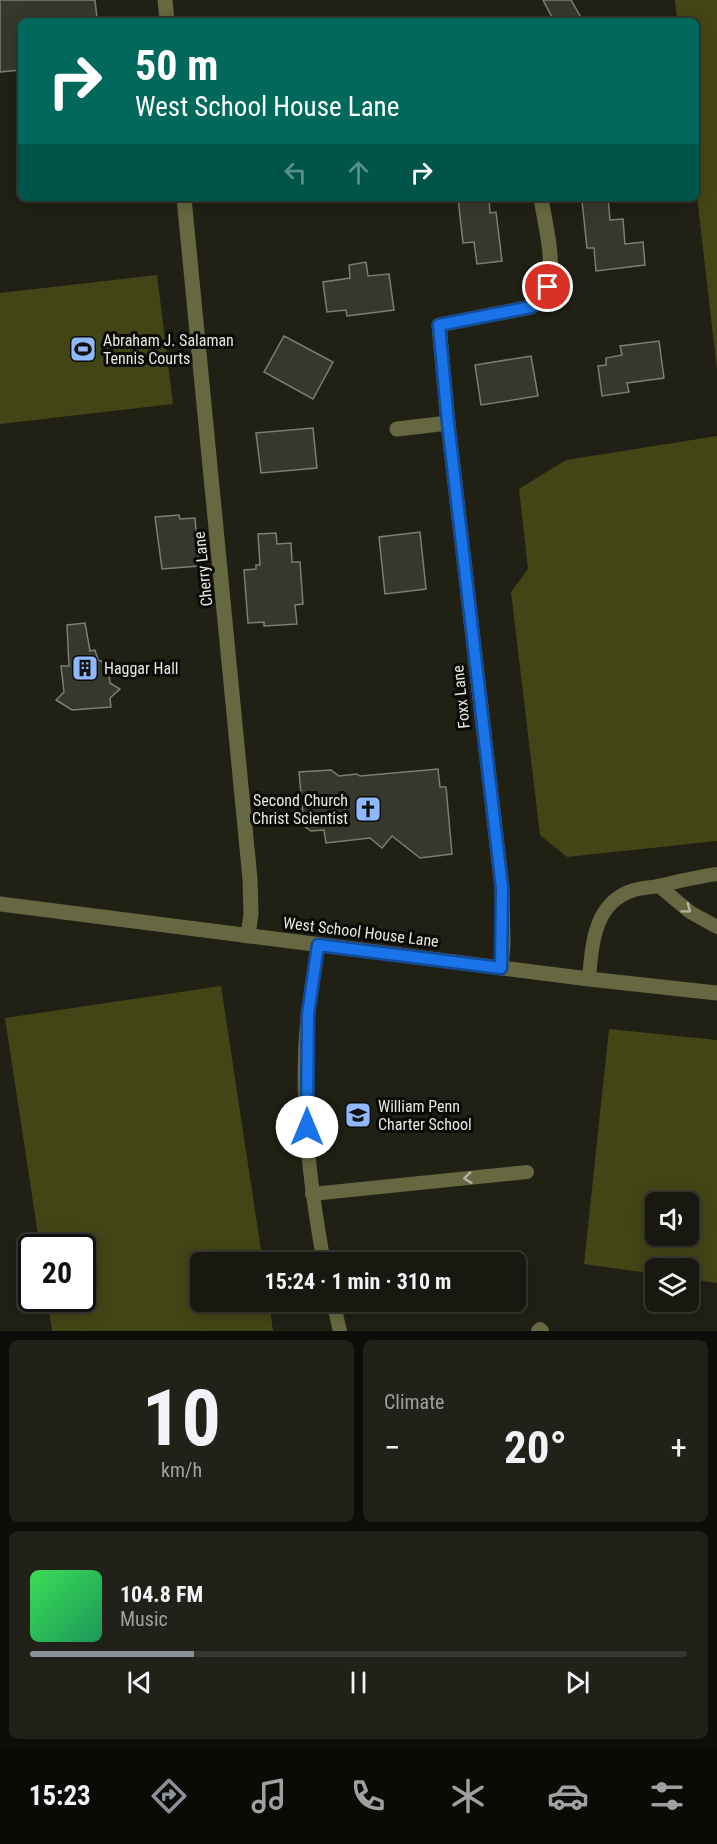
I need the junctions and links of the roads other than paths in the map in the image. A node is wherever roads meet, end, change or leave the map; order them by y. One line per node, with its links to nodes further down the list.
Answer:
1 (165, 0): 2 (street)
2 (167, 18)
3 (184, 201): 11 (street, Cherry Lane)
4 (541, 201): 5 (street, Foxx Lane)
5 (448, 423): 6 (street); 13 (street, Foxx Lane)
6 (398, 429)
7 (717, 874): 8 (lane)
8 (658, 886): 10 (lane, one-way to 10); 14 (lane)
9 (0, 904): 11 (street, West School House Lane)
10 (717, 927)
11 (248, 936): 12 (street, West School House Lane)
12 (318, 945): 13 (street, West School House Lane); 17 (lane)
13 (501, 968): 14 (street, West School House Lane)
14 (589, 979): 15 (street, West School House Lane)
15 (717, 993)
16 (527, 1172): 17 (lane, one-way to 17)
17 (312, 1194): 18 (lane)
18 (322, 1252)
19 (335, 1312): 20 (lane)
20 (340, 1331)

